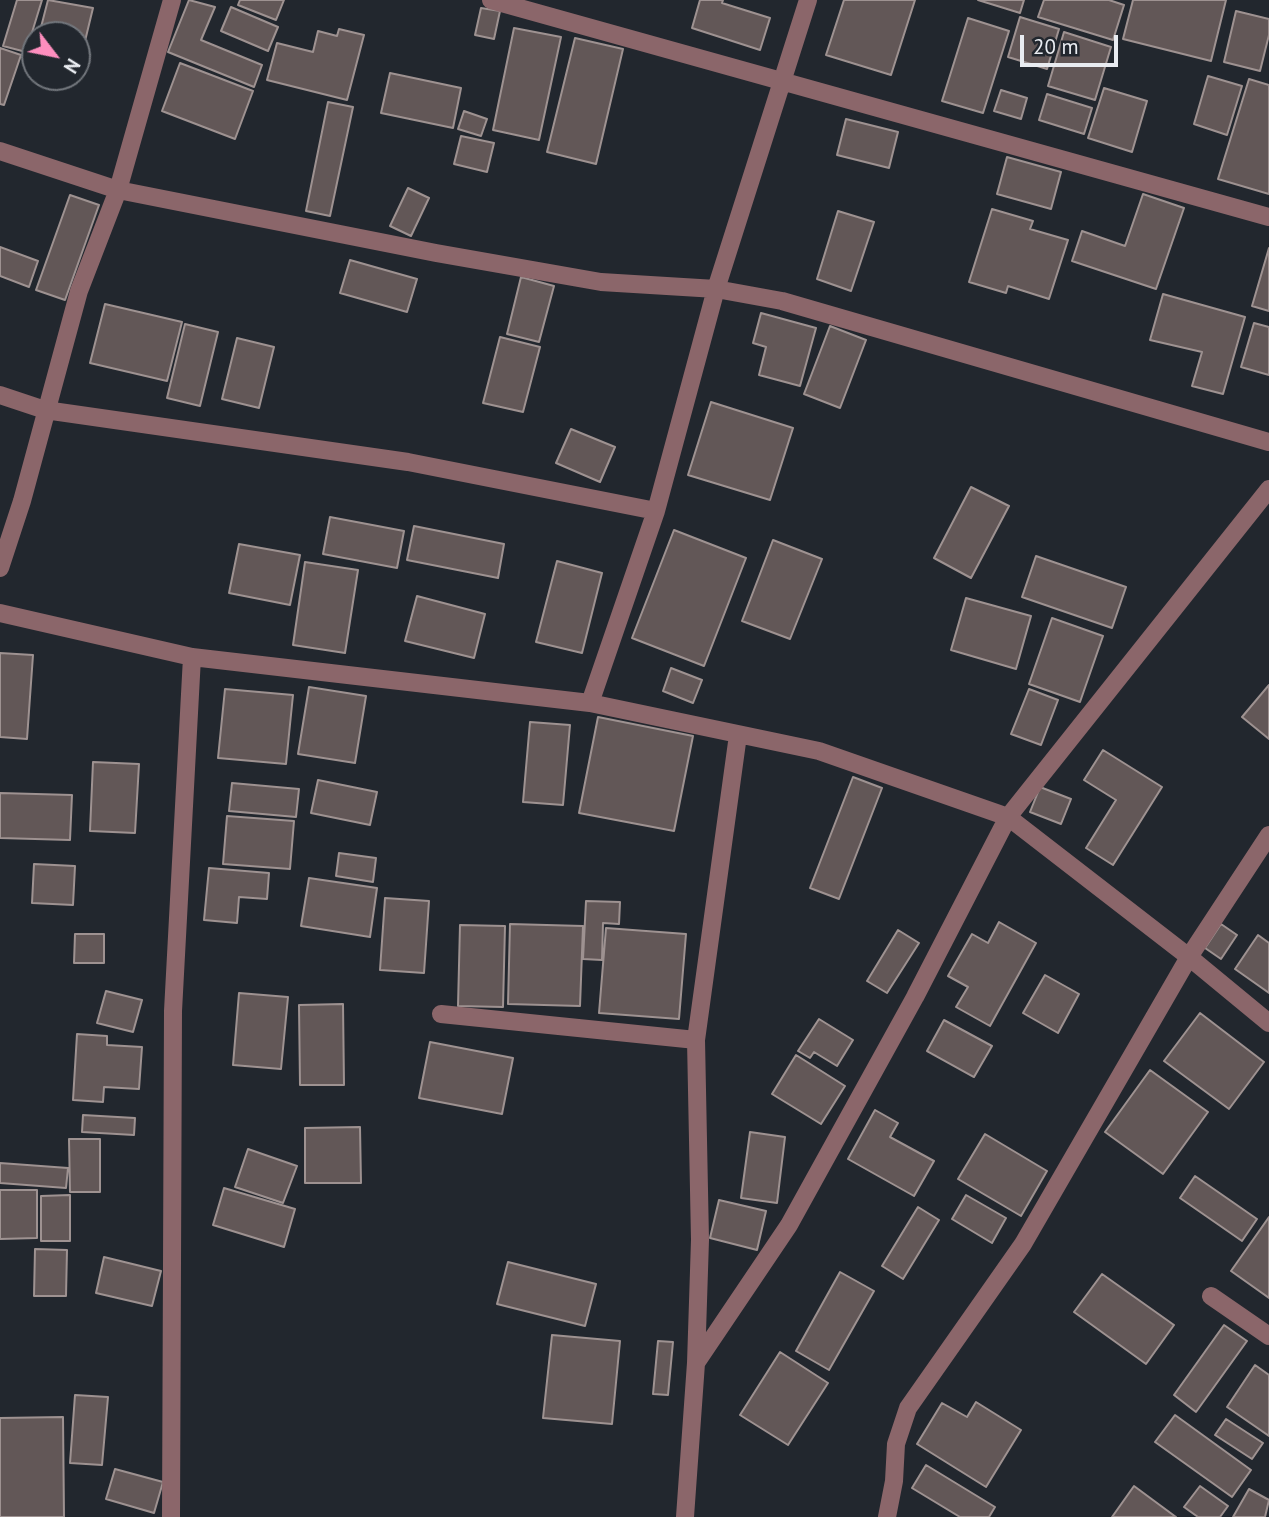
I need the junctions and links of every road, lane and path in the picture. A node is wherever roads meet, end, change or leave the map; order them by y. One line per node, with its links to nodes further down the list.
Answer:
1 (172, 0): 6 (street)
2 (491, 0): 4 (street)
3 (808, 0): 4 (street)
4 (783, 83): 7 (street); 8 (street)
5 (0, 151): 6 (street)
6 (118, 190): 8 (street); 10 (street)
7 (1269, 216)
8 (716, 289): 11 (street); 13 (street)
9 (0, 395): 10 (street)
10 (46, 410): 13 (street); 14 (street)
11 (1269, 442)
12 (1269, 489): 19 (street)
13 (656, 511): 17 (street)
14 (0, 568)
15 (0, 612): 16 (street)
16 (192, 657): 17 (street); 28 (street)
17 (590, 703): 18 (street)
18 (738, 735): 19 (street); 24 (street)
19 (1008, 817): 21 (street); 27 (street)
20 (1269, 835): 21 (street)
21 (1189, 957): 23 (street); 30 (street)
22 (441, 1014): 24 (street)
23 (1269, 1023)
24 (696, 1040): 27 (street)
25 (1211, 1296): 26 (street)
26 (1269, 1336)
27 (696, 1363): 29 (street)
28 (171, 1517)
29 (685, 1517)
30 (887, 1517)

